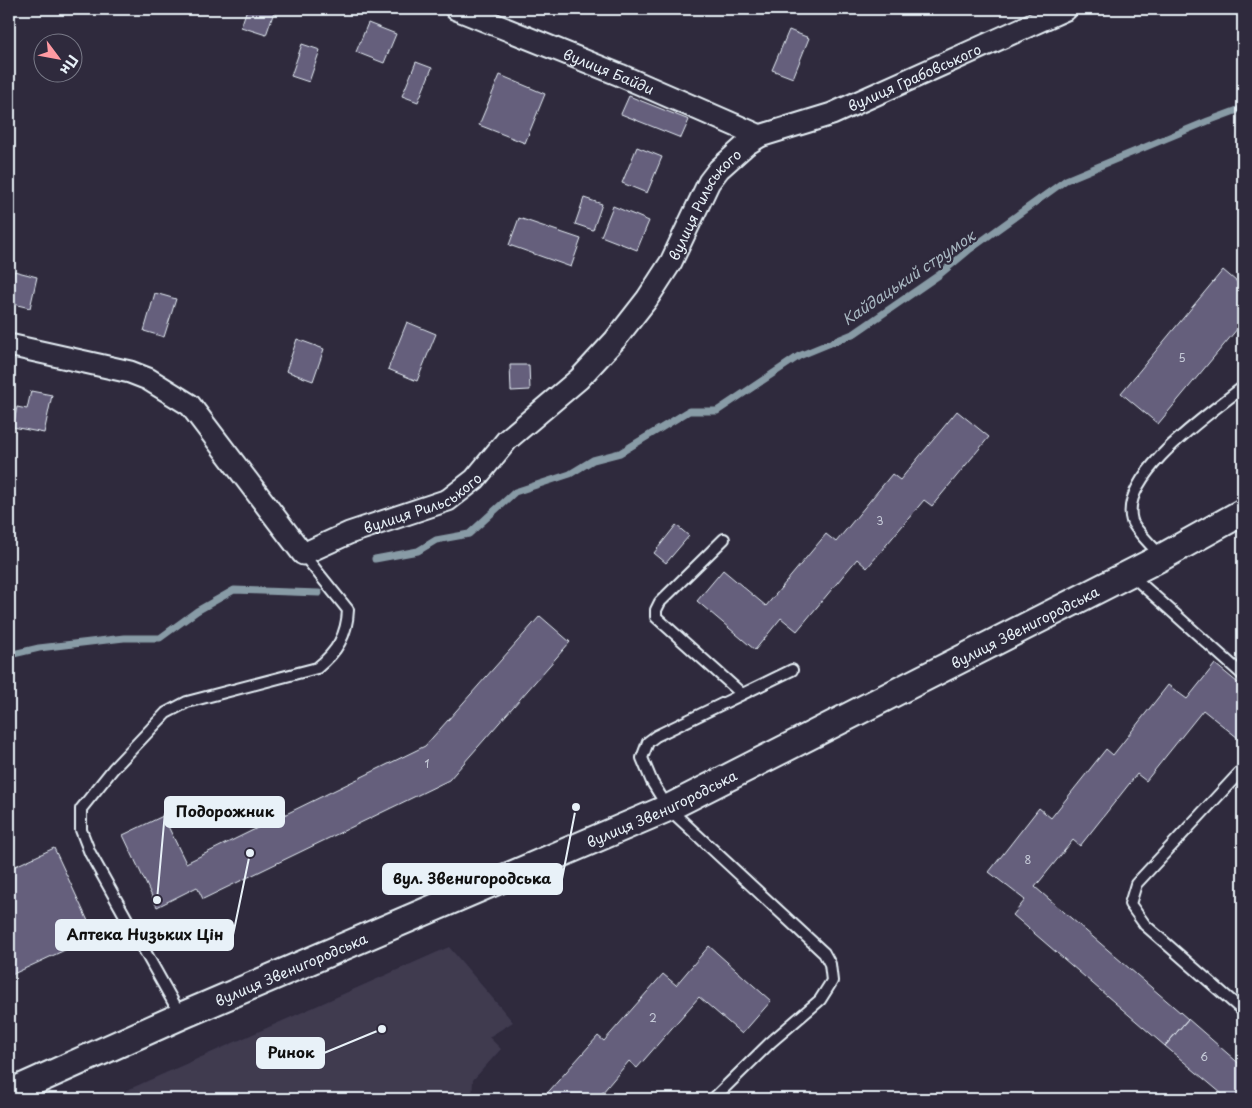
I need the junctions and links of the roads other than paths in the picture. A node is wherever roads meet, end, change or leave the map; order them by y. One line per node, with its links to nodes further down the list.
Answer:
1 (456, 9): 3 (street, вулиця Байди)
2 (1066, 9): 3 (street, вулиця Грабовського)
3 (760, 136): 8 (street, вулиця Рильського)
4 (9, 344): 8 (street)
5 (1243, 387): 9 (lane)
6 (1243, 512): 9 (street, вулиця Звенигородська)
7 (724, 539): 13 (lane)
8 (302, 554): 17 (lane)
9 (1162, 557): 10 (street, вулиця Звенигородська)
10 (1129, 572): 12 (lane); 15 (street, вулиця Звенигородська)
11 (792, 670): 13 (lane)
12 (1243, 675)
13 (742, 694): 15 (lane)
14 (1243, 769): 16 (lane)
15 (668, 808): 17 (street, вулиця Звенигородська); 19 (lane)
16 (1243, 1011)
17 (181, 1016): 18 (street, вулиця Звенигородська)
18 (9, 1092)
19 (713, 1099)

